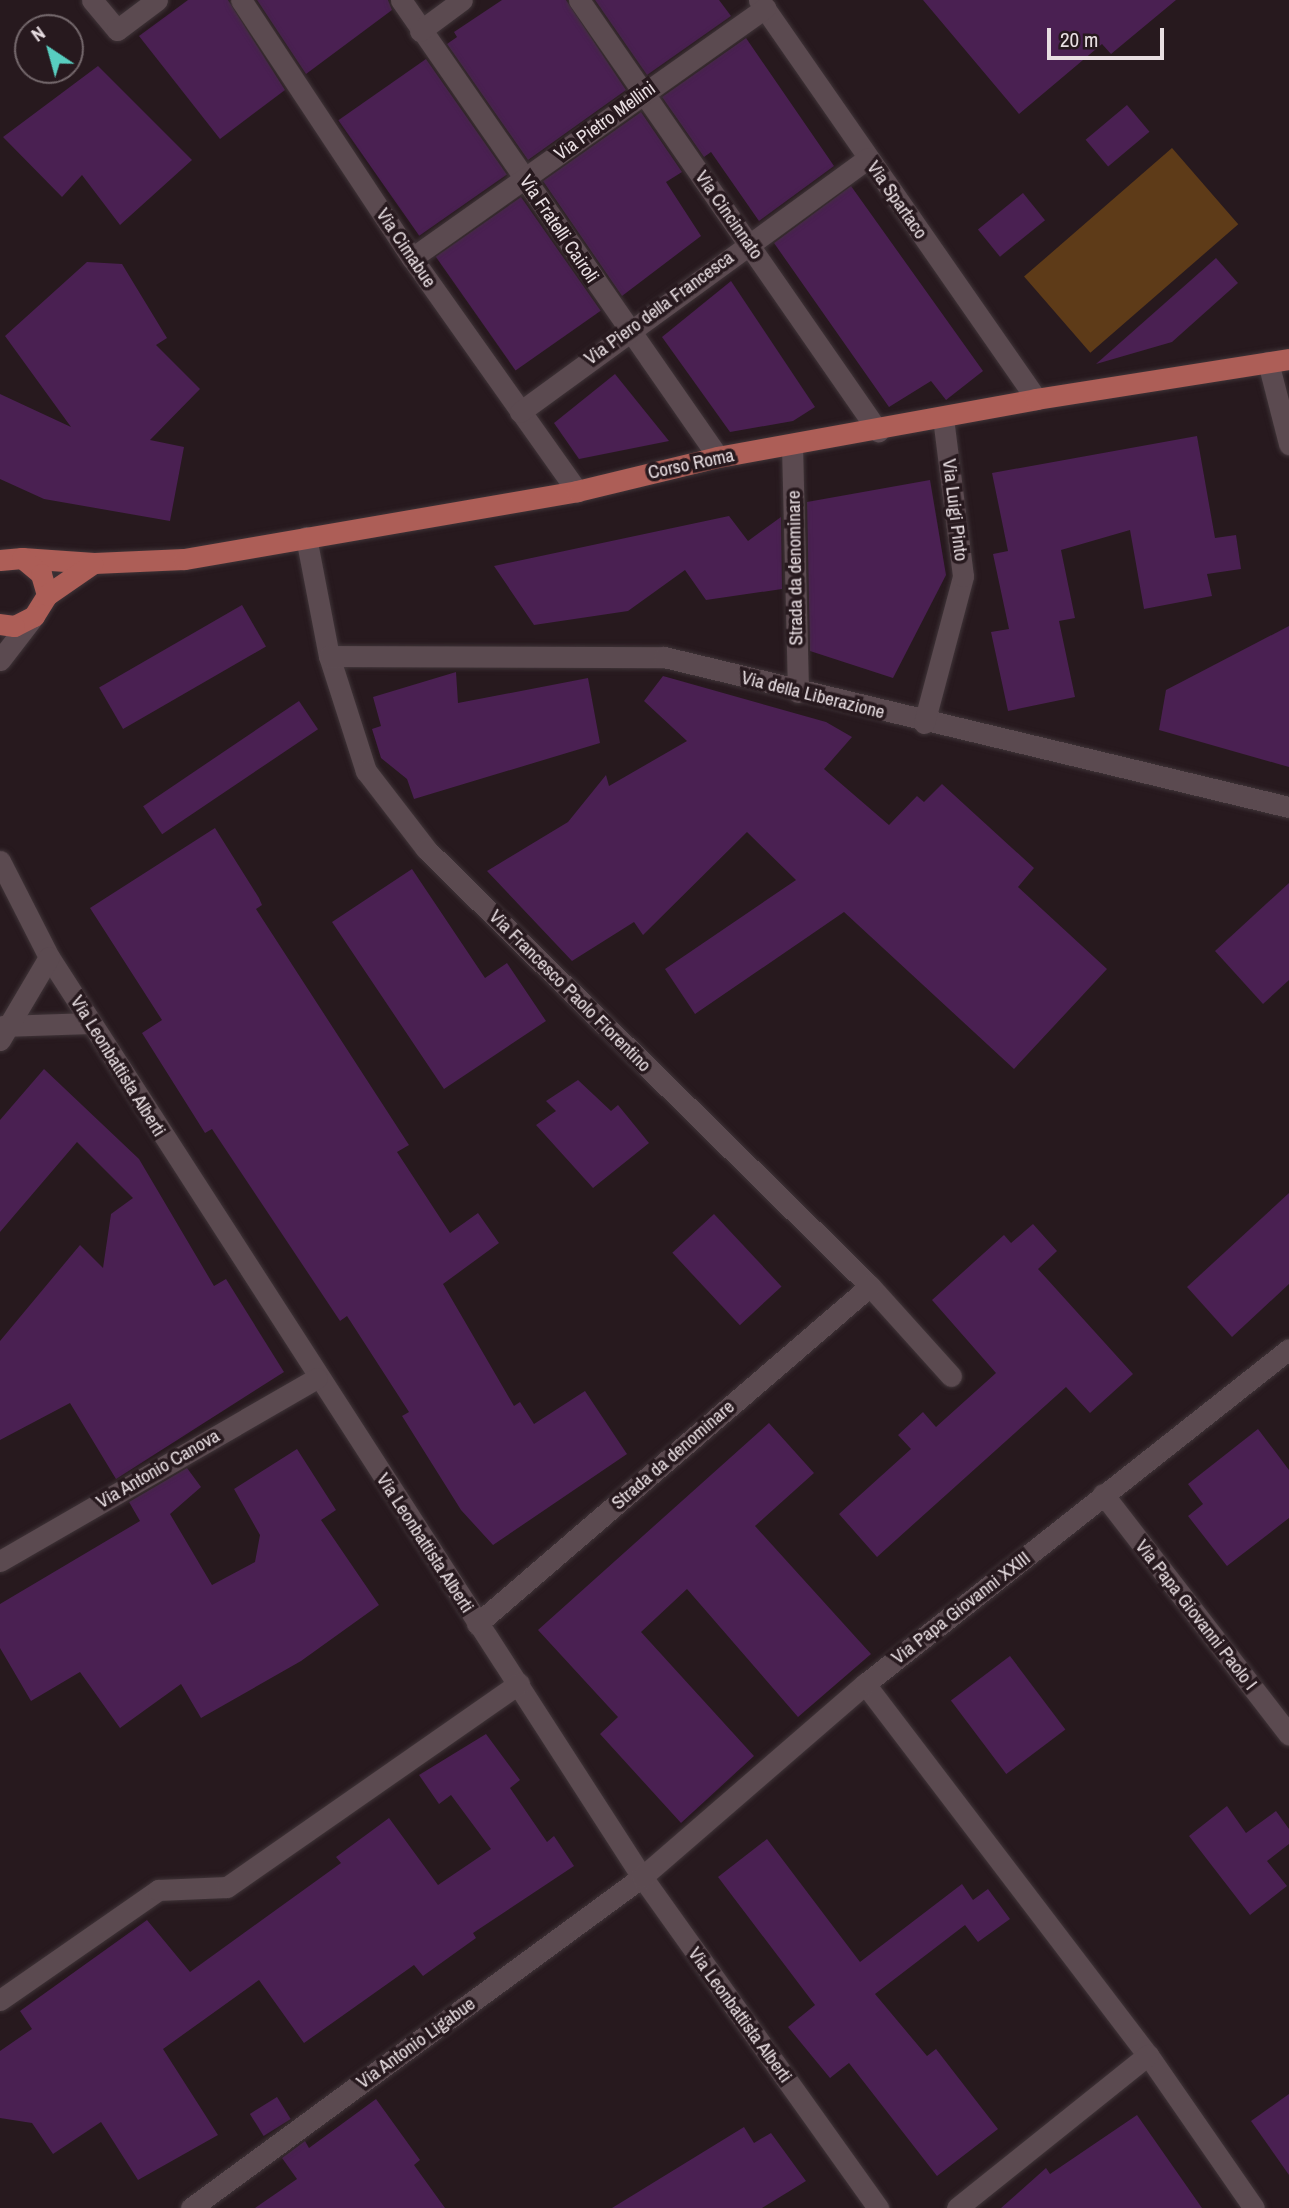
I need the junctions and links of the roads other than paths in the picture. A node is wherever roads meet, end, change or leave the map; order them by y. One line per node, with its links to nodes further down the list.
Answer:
1 (92, 0): 2 (street)
2 (157, 0)
3 (241, 0): 13 (street, Via Cimabue)
4 (401, 0): 8 (street, Via Fratelli Cairoli)
5 (462, 0): 8 (street)
6 (579, 0): 9 (street, Via Cincinnato)
7 (762, 4): 9 (street, Via Pietro Mellini); 10 (street, Via Spartaco)
8 (420, 31): 11 (street, Via Fratelli Cairoli)
9 (642, 94): 11 (street, Via Pietro Mellini); 12 (street, Via Cincinnato)
10 (868, 158): 12 (street, Via Piero della Francesca); 16 (street, Via Spartaco)
11 (525, 179): 13 (street, Via Pietro Mellini); 14 (street, Via Fratelli Cairoli)
12 (749, 242): 14 (street, Via Piero della Francesca); 19 (street, Via Cincinnato)
13 (412, 258): 17 (street, Via Cimabue)
14 (627, 330): 17 (street, Via Piero della Francesca); 22 (street, Via Fratelli Cairoli)
15 (1279, 361): 16 (main road, Corso Roma); 20 (street)
16 (1036, 399): 18 (main road, Corso Roma)
17 (520, 412): 23 (street, Via Cimabue)
18 (943, 418): 19 (main road, Corso Roma); 34 (street, Via Luigi Pinto)
19 (878, 431): 21 (main road, Corso Roma)
20 (1289, 444)
21 (792, 445): 22 (main road, Corso Roma); 33 (street, Strada da denominare)
22 (718, 457): 23 (main road, Corso Roma)
23 (578, 491): 24 (main road, Corso Roma)
24 (306, 537): 27 (main road, Corso Roma); 31 (street, Via Francesco Paolo Fiorentino)
25 (22, 558): 26 (main road, Corso Roma); 27 (main road, Corso Roma); 28 (main road)
26 (0, 560)
27 (94, 564): 28 (main road)
28 (47, 595): 29 (main road)
29 (34, 616): 30 (main road); 32 (street)
30 (0, 629)
31 (329, 656): 33 (street, Via della Liberazione); 41 (street, Via Francesco Paolo Fiorentino)
32 (0, 660)
33 (798, 692): 34 (street, Via della Liberazione)
34 (924, 723): 35 (street, Via della Liberazione)
35 (1289, 807)
36 (0, 861): 37 (street, Via Leonbattista Alberti)
37 (49, 957): 38 (street, Via Leonbattista Alberti); 39 (street)
38 (91, 1023): 39 (street); 44 (street, Via Leonbattista Alberti)
39 (7, 1025): 40 (street)
40 (0, 1040)
41 (870, 1286): 43 (street, Via Francesco Paolo Fiorentino); 47 (street, Strada da denominare)
42 (1289, 1349): 45 (street, Via Papa Giovanni XXIII)
43 (951, 1376)
44 (317, 1378): 46 (street, Via Antonio Canova); 47 (street, Via Leonbattista Alberti)
45 (1103, 1494): 49 (street, Via Papa Giovanni XXIII); 50 (street, Via Papa Giovanni Paolo I)
46 (0, 1560)
47 (477, 1624): 48 (street, Via Leonbattista Alberti)
48 (519, 1683): 51 (street, Via Leonbattista Alberti); 52 (street)
49 (864, 1684): 51 (street, Via Papa Giovanni XXIII); 53 (street)
50 (1289, 1735)
51 (642, 1877): 54 (street, Via Antonio Ligabue); 55 (street, Via Leonbattista Alberti)
52 (0, 2000)
53 (1148, 2055): 56 (street); 57 (street)
54 (191, 2208)
55 (878, 2208)
56 (957, 2208)
57 (1254, 2208)

